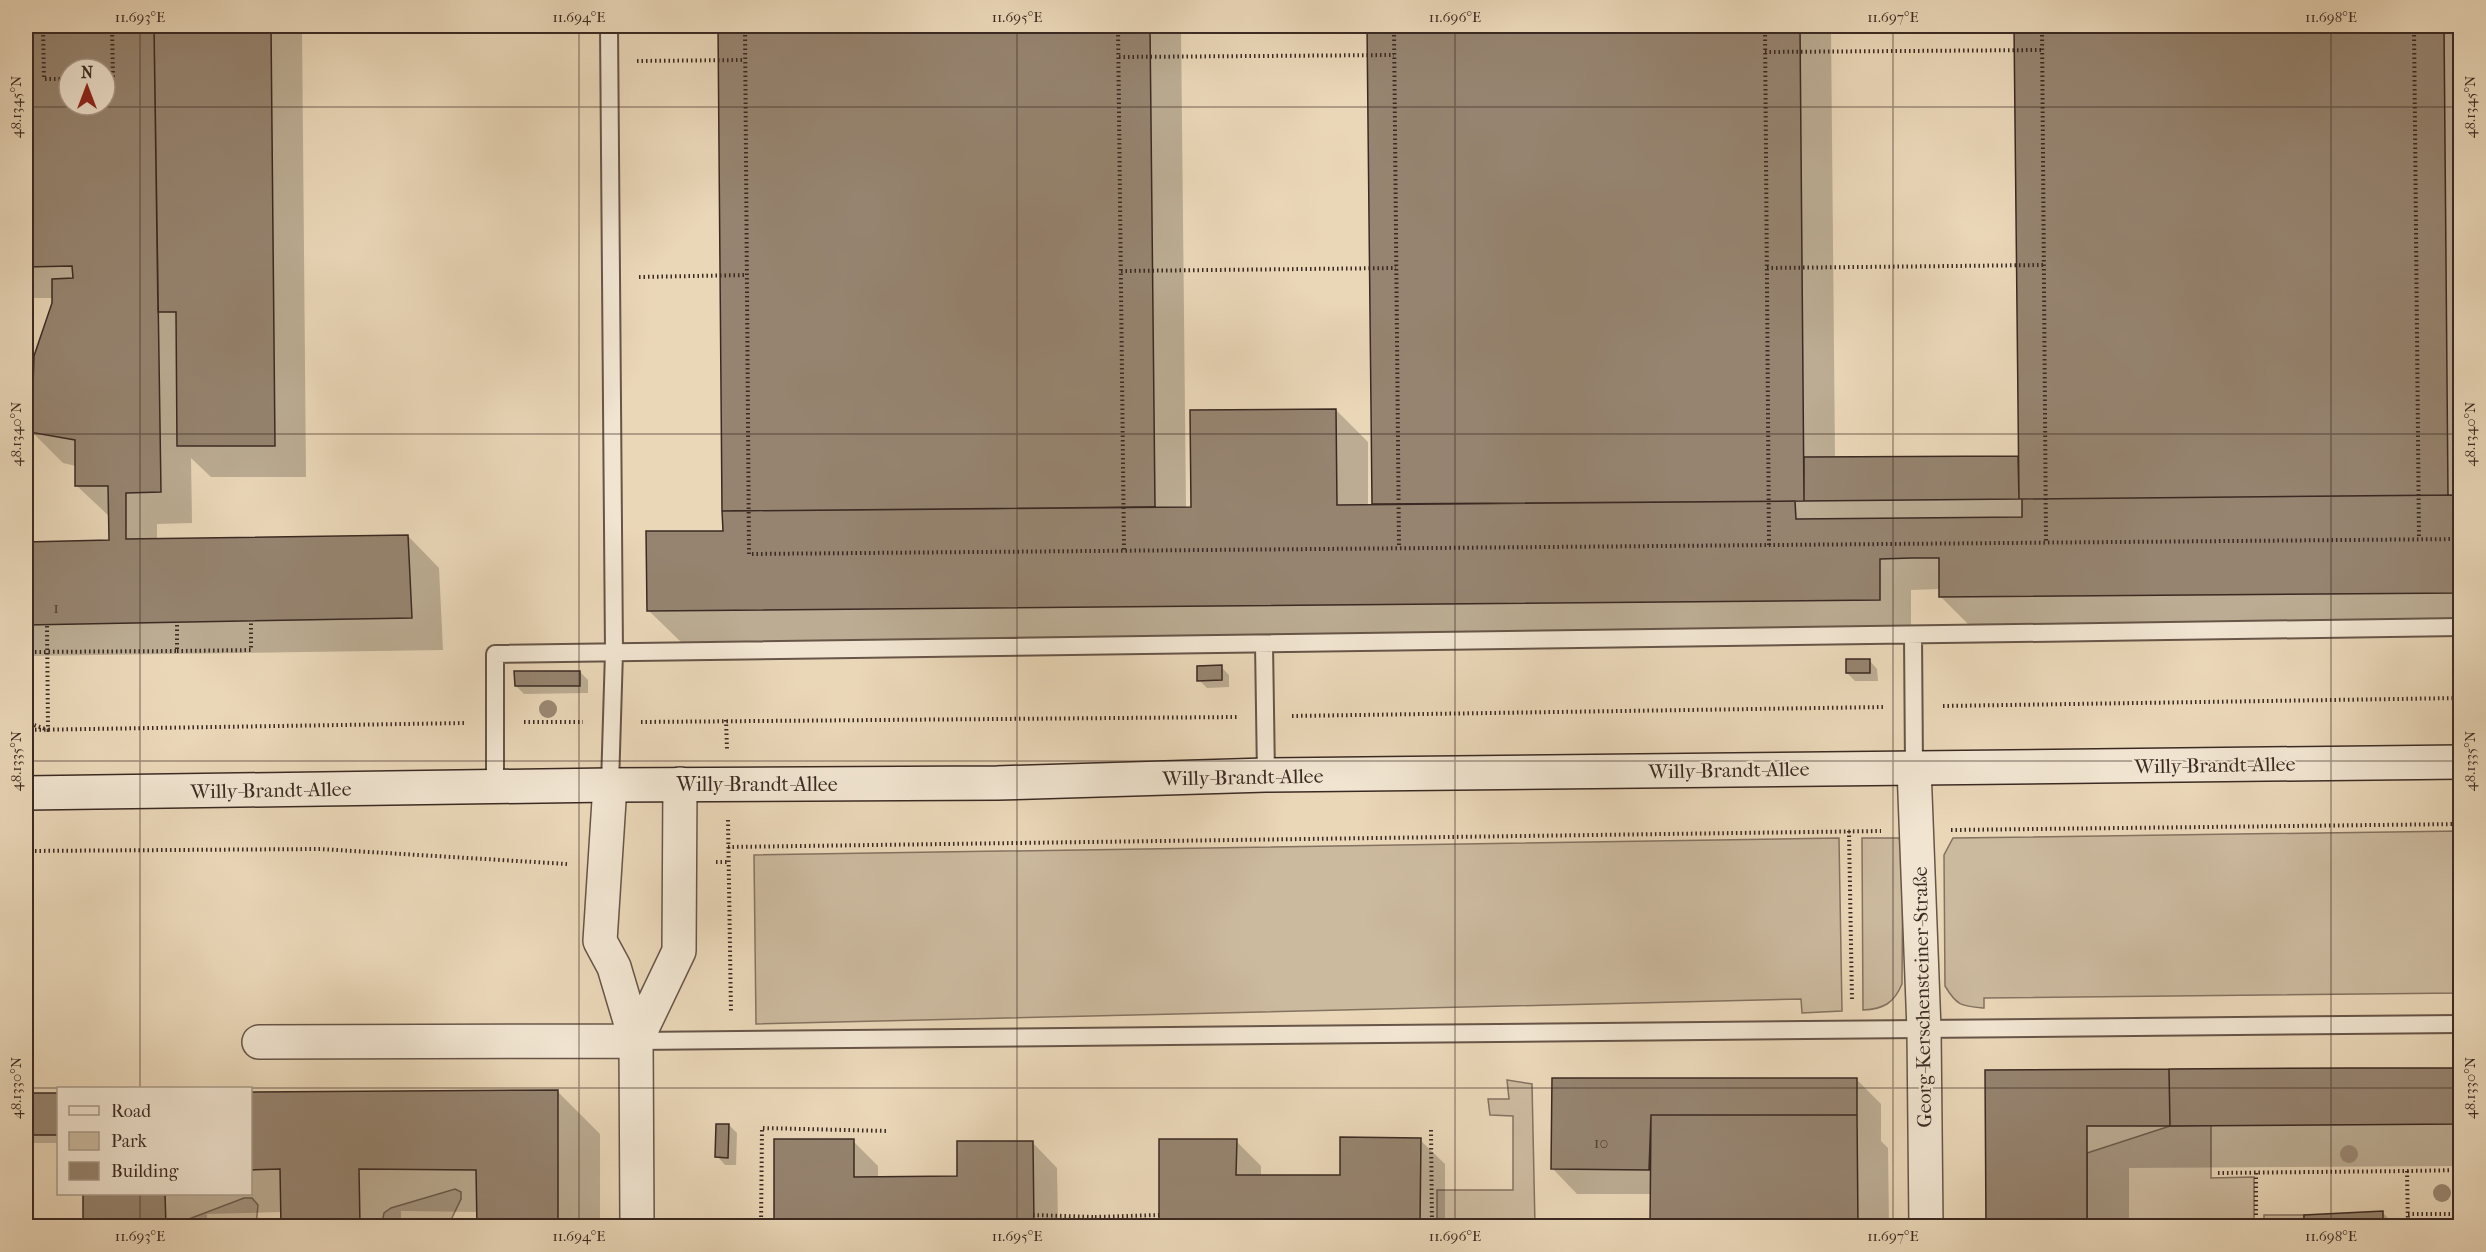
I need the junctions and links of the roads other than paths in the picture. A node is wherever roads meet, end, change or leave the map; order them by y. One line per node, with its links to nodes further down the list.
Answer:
1 (609, 26): 5 (lane)
2 (2460, 627): 3 (lane)
3 (1913, 635): 4 (lane); 7 (lane)
4 (1264, 644): 5 (lane); 8 (lane)
5 (614, 652): 10 (lane); 11 (lane)
6 (2460, 762): 7 (main road, Willy-Brandt-Allee)
7 (1914, 768): 8 (main road, Willy-Brandt-Allee); 14 (main road, Georg-Kerschensteiner-Straße)
8 (1266, 776): 9 (main road, Willy-Brandt-Allee)
9 (680, 784): 10 (main road, Willy-Brandt-Allee); 15 (main road)
10 (610, 785): 11 (main road, Willy-Brandt-Allee); 15 (main road)
11 (495, 786): 12 (main road, Willy-Brandt-Allee)
12 (26, 793)
13 (2460, 1024): 14 (lane)
14 (1924, 1030): 15 (lane); 18 (main road, Georg-Kerschensteiner-Straße)
15 (636, 1041): 16 (main road); 17 (main road)
16 (259, 1042)
17 (637, 1227)
18 (1926, 1227)

